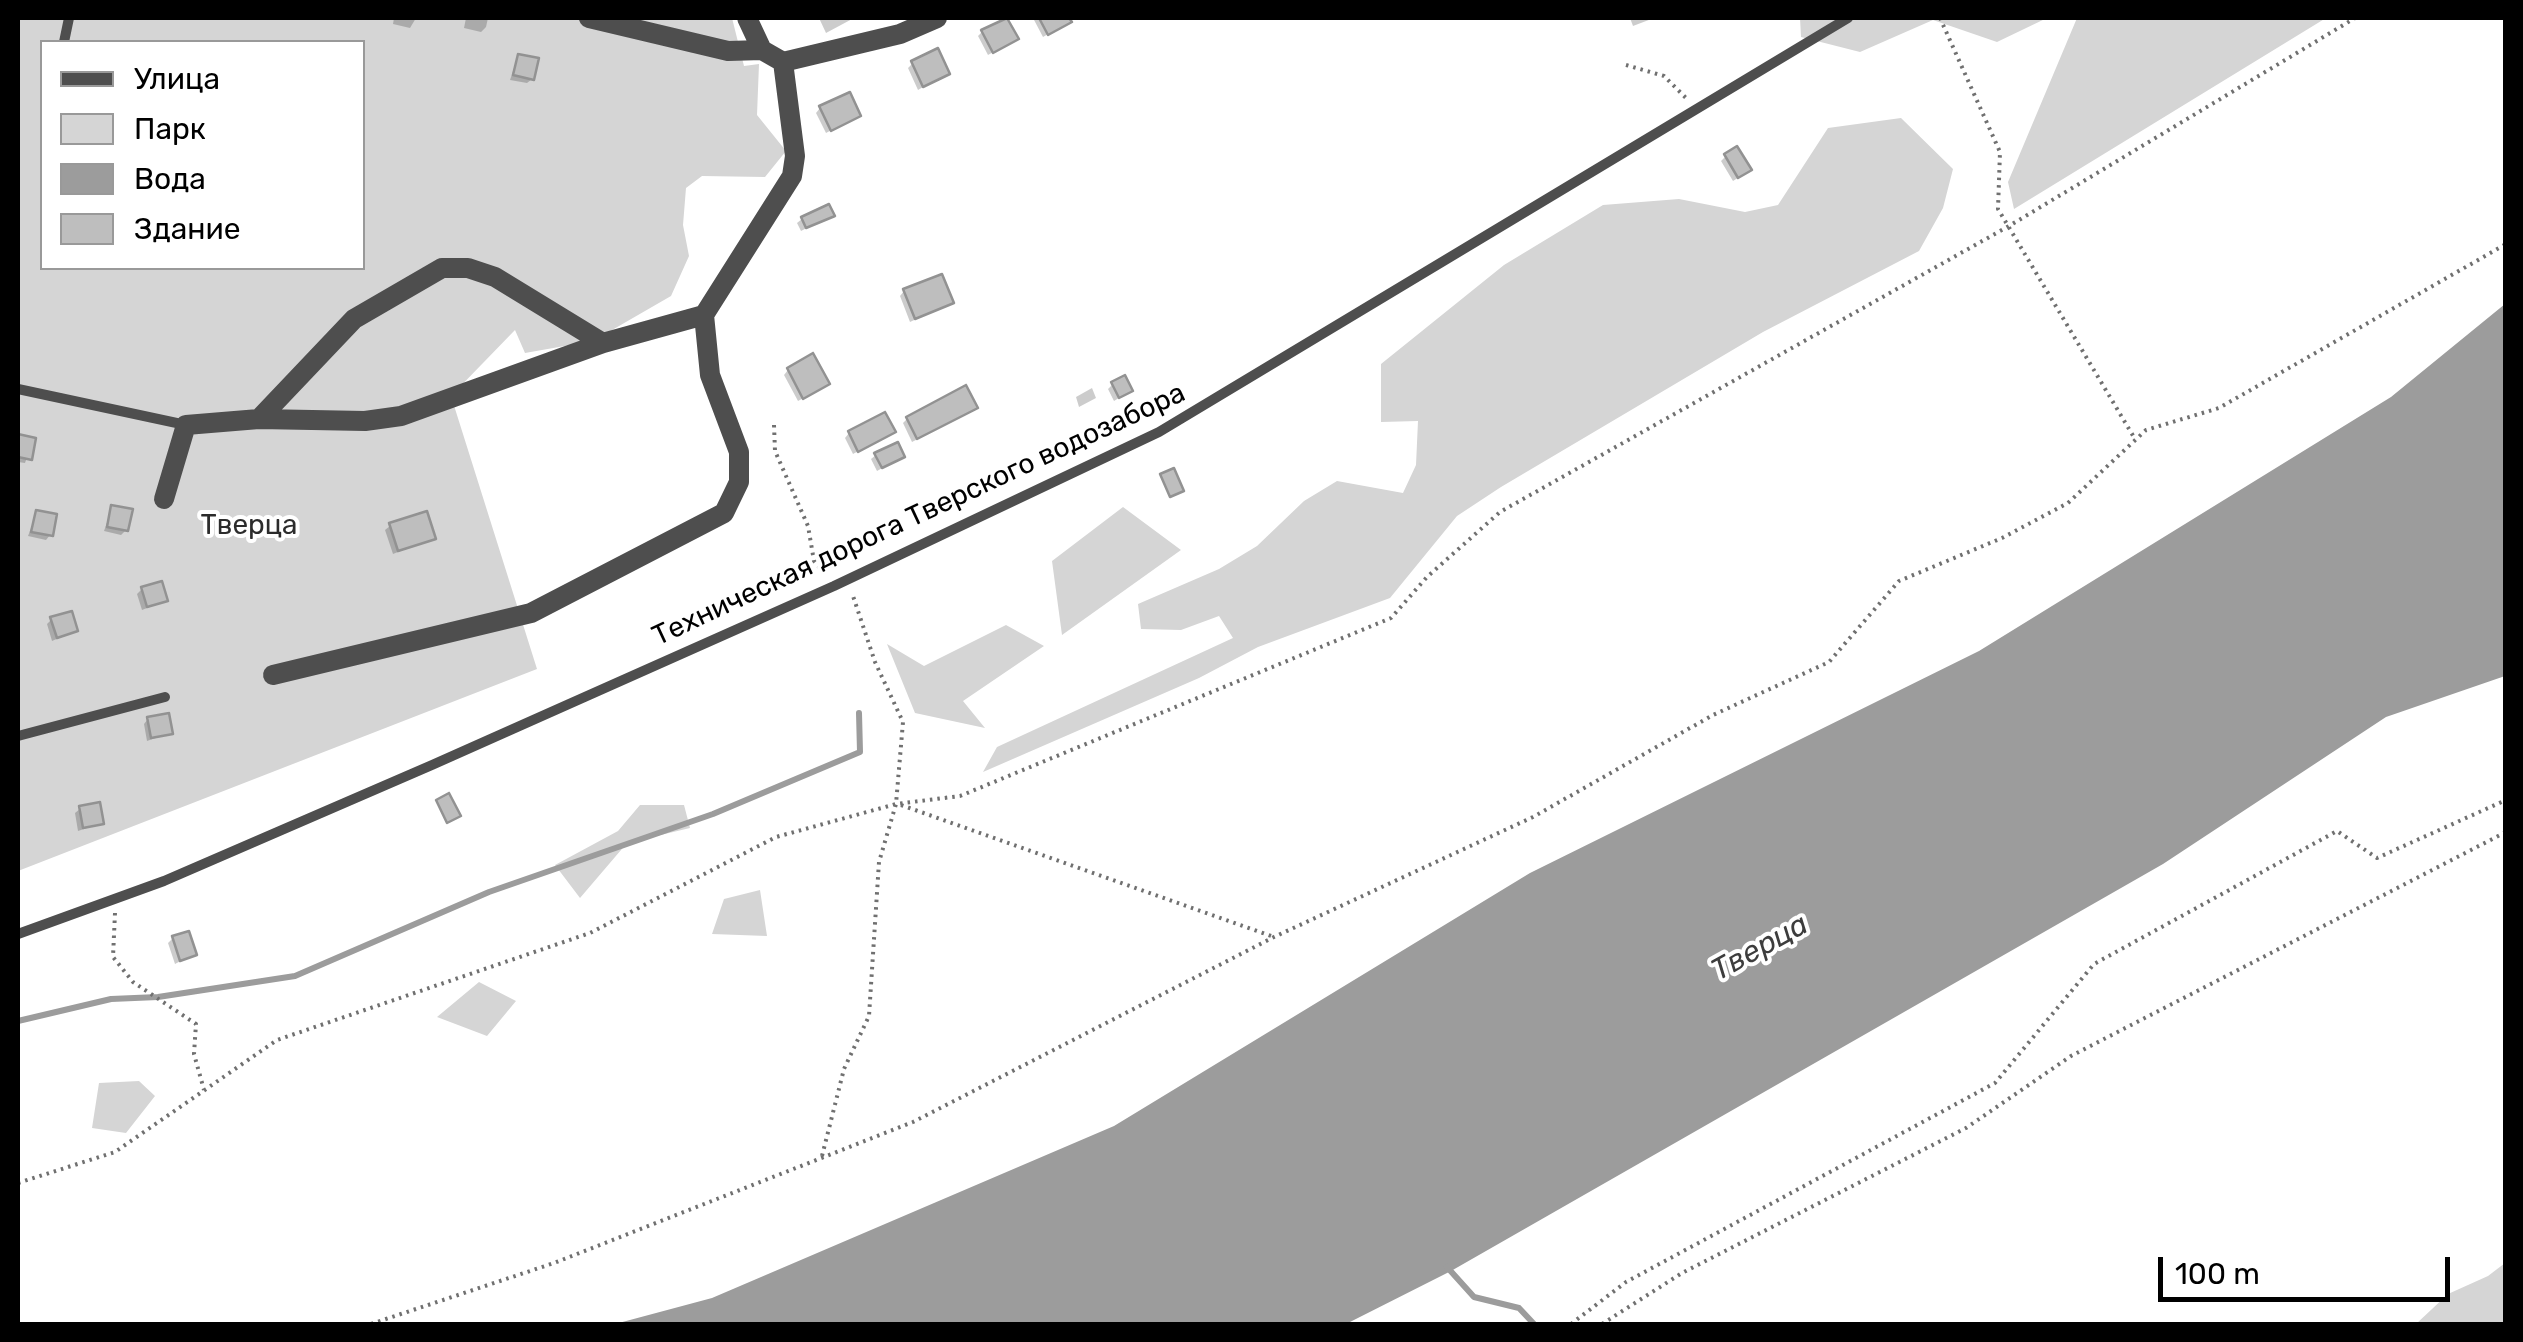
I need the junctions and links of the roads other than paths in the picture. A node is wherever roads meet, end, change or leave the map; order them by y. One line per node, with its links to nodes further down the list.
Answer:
1 (589, 18): 5 (street)
2 (747, 18): 5 (street)
3 (937, 18): 6 (street)
4 (1848, 18): 16 (lane, Техническая дорога Тверского водозабора)
5 (762, 50): 6 (street)
6 (783, 62): 7 (street)
7 (704, 315): 8 (street); 13 (street)
8 (603, 343): 10 (street); 10 (street)
9 (18, 389): 11 (lane)
10 (259, 419): 11 (street)
11 (186, 425): 12 (street)
12 (164, 499)
13 (272, 675)
14 (165, 697): 15 (lane)
15 (18, 736)
16 (18, 934)

